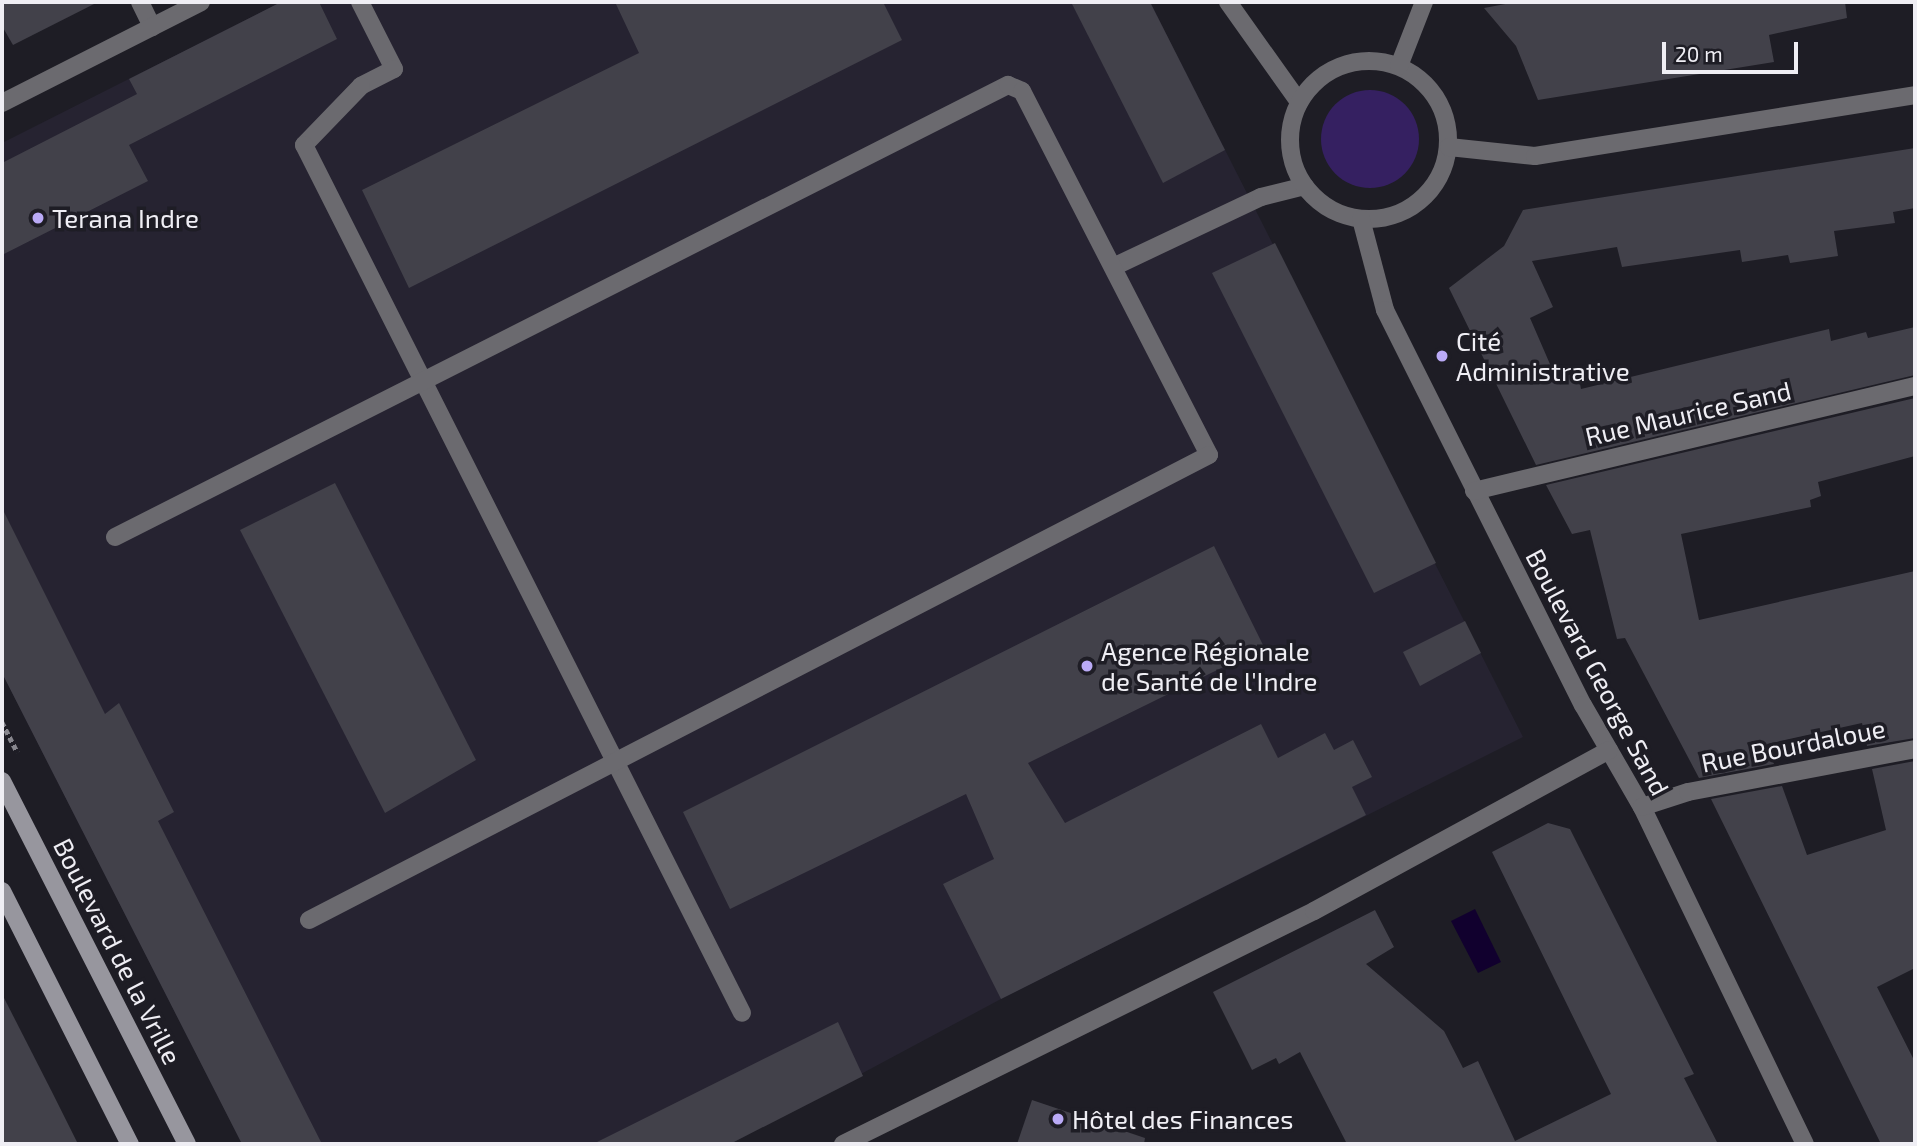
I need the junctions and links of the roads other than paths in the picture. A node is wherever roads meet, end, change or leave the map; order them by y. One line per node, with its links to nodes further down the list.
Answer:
1 (140, 2): 6 (street)
2 (201, 2): 6 (street)
3 (360, 2): 15 (street)
4 (1228, 2): 9 (street)
5 (1424, 2): 7 (street)
6 (152, 27): 10 (street)
7 (1399, 66): 9 (street); 11 (street)
8 (1915, 95): 11 (street)
9 (1299, 102): 12 (street)
10 (2, 103)
11 (1449, 147): 13 (street)
12 (1305, 186): 13 (street); 14 (street)
13 (1362, 219): 17 (street, Boulevard George Sand)
14 (1113, 267): 15 (street); 21 (street)
15 (425, 379): 18 (street); 21 (street)
16 (1915, 386): 17 (street, Rue Maurice Sand)
17 (1474, 491): 20 (street, Boulevard George Sand)
18 (115, 537)
19 (1915, 749): 23 (street, Rue Bourdaloue)
20 (1609, 750): 23 (street, Boulevard George Sand); 29 (street)
21 (617, 761): 25 (street); 26 (street)
22 (2, 781): 28 (main road, Boulevard de la Vrille)
23 (1642, 807): 30 (street, Boulevard George Sand)
24 (2, 891): 27 (main road)
25 (309, 920)
26 (742, 1013)
27 (130, 1144)
28 (187, 1144)
29 (842, 1144)
30 (1805, 1144)

